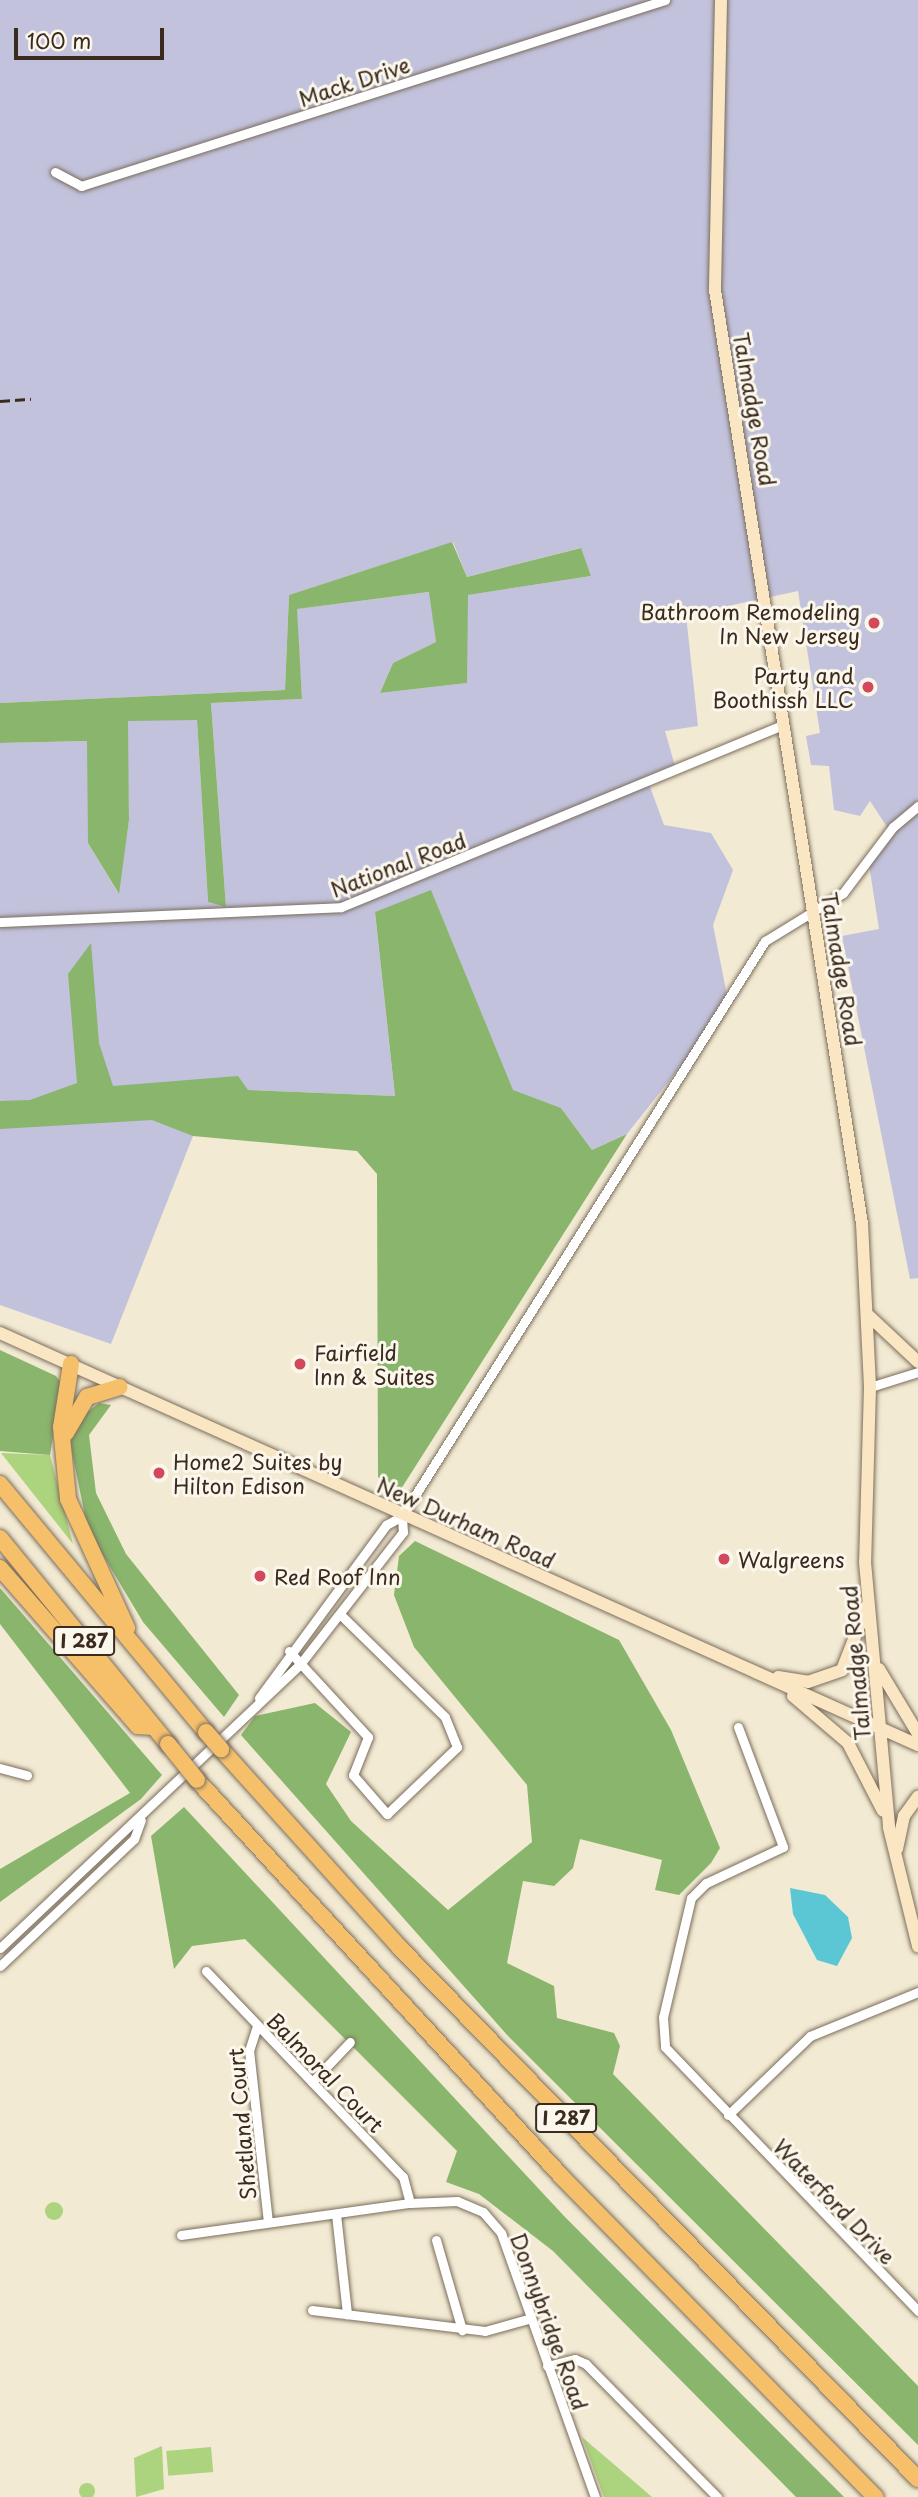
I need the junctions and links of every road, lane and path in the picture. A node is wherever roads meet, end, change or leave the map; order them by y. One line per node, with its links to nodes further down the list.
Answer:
1 (665, 0): 3 (street, Mack Drive)
2 (721, 0): 4 (street, Talmadge Road)
3 (55, 173)
4 (783, 724): 6 (street, Talmadge Road); 7 (street, National Road)
5 (918, 806): 6 (street)
6 (814, 910): 8 (street, Talmadge Road); 17 (street)
7 (0, 922)
8 (869, 1316): 10 (street); 14 (street, Talmadge Road)
9 (0, 1333): 11 (street, New Durham Road)
10 (918, 1362)
11 (71, 1364): 13 (street, New Durham Road); 15 (highway)
12 (918, 1372): 14 (street)
13 (119, 1387): 15 (highway); 17 (street, New Durham Road)
14 (870, 1387): 20 (street, Talmadge Road)
15 (61, 1449): 25 (highway)
16 (0, 1484): 25 (highway, I 287)
17 (402, 1516): 21 (street); 22 (street); 26 (street, New Durham Road)
18 (0, 1538): 28 (highway, I 287)
19 (0, 1568): 28 (highway)
20 (869, 1599): 23 (street, Talmadge Road); 26 (street)
21 (342, 1616): 24 (street); 24 (street)
22 (289, 1651): 24 (street); 27 (street)
23 (875, 1660): 30 (street, Talmadge Road); 31 (street)
24 (301, 1663): 27 (street)
25 (146, 1664): 59 (highway, I 287, bridge)
26 (761, 1674): 30 (street, New Durham Road); 37 (street)
27 (258, 1699): 36 (street)
28 (153, 1727): 62 (highway, I 287, bridge)
29 (738, 1727): 47 (street, Waterford Drive)
30 (880, 1728): 32 (street, New Durham Road); 37 (street, Talmadge Road)
31 (918, 1734)
32 (918, 1745)
33 (0, 1768): 34 (street)
34 (27, 1775)
35 (918, 1797): 38 (street)
36 (141, 1820): 40 (street); 41 (street)
37 (889, 1828): 38 (street, Talmadge Road)
38 (896, 1856): 39 (street, Talmadge Road)
39 (918, 1946)
40 (0, 1948)
41 (0, 1966)
42 (206, 1971): 44 (street, Balmoral Court)
43 (918, 1992): 47 (street)
44 (257, 2026): 46 (street, Balmoral Court); 50 (street, Shetland Court)
45 (350, 2042): 46 (street)
46 (312, 2082): 48 (street, Balmoral Court)
47 (728, 2115): 54 (street, Waterford Drive)
48 (410, 2203): 49 (street, Donnybridge Road); 56 (street, Donnybridge Road)
49 (336, 2214): 50 (street, Donnybridge Road); 55 (street)
50 (268, 2222): 51 (street, Donnybridge Road)
51 (181, 2235)
52 (436, 2240): 57 (street)
53 (312, 2311): 55 (street)
54 (918, 2311)
55 (346, 2314): 57 (street)
56 (528, 2319): 57 (street); 58 (street, Donnybridge Road)
57 (462, 2330)
58 (547, 2366): 60 (street, Donnybridge Road); 61 (street)
59 (918, 2479)
60 (595, 2497)
61 (717, 2497)
62 (875, 2497)

